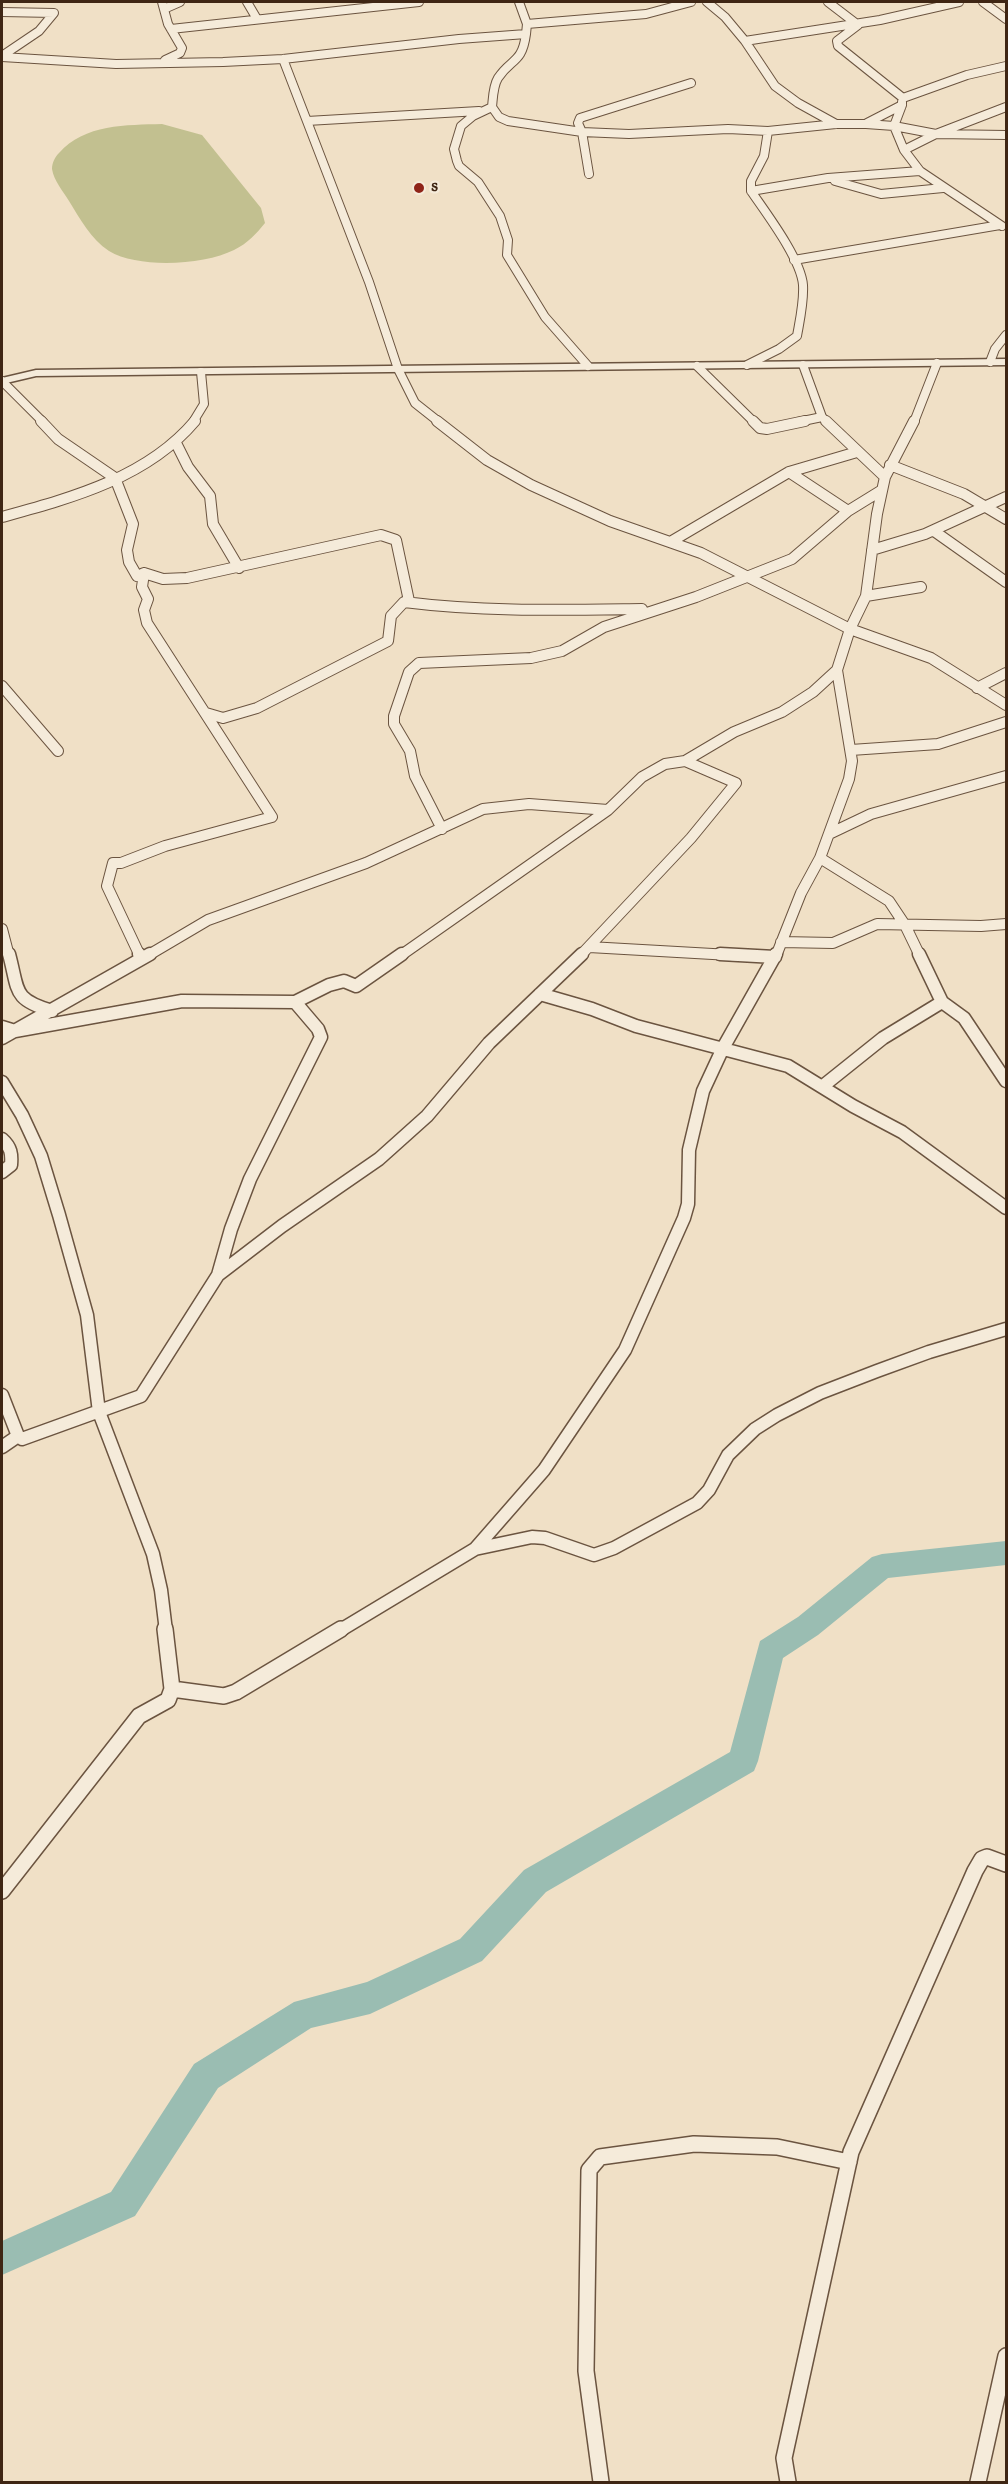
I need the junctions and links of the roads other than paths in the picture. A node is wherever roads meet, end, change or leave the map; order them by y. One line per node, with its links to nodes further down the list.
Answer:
1 (180, 2): 11 (street)
2 (247, 2): 14 (street)
3 (419, 2): 14 (street)
4 (519, 2): 16 (street)
5 (691, 2): 16 (street)
6 (707, 2): 20 (street)
7 (828, 2): 17 (street)
8 (911, 2): 12 (street)
9 (959, 2): 12 (street)
10 (983, 2): 15 (street)
11 (163, 5): 18 (street)
12 (925, 11): 17 (street)
13 (2, 12): 21 (street)
14 (257, 19): 18 (street)
15 (1006, 19)
16 (527, 24): 19 (street)
17 (858, 25): 20 (street); 26 (street)
18 (171, 29): 23 (street)
19 (526, 34): 22 (street); 27 (street)
20 (746, 41): 31 (street)
21 (2, 57): 23 (street)
22 (283, 59): 23 (street); 30 (street)
23 (158, 62)
24 (1006, 66): 26 (street)
25 (691, 83): 35 (street)
26 (903, 101): 32 (street); 33 (street)
27 (492, 107): 29 (street); 35 (street)
28 (1006, 107): 36 (street)
29 (483, 111): 30 (street); 52 (street)
30 (307, 121): 54 (street)
31 (836, 124): 32 (street); 34 (street)
32 (866, 124): 33 (street)
33 (894, 126): 36 (street); 38 (street)
34 (768, 131): 35 (street); 43 (street)
35 (582, 132): 40 (street)
36 (936, 134): 37 (street); 38 (street)
37 (1006, 135)
38 (904, 150): 39 (street)
39 (920, 171): 41 (street); 42 (street)
40 (590, 174)
41 (828, 178): 42 (street); 43 (street)
42 (943, 188): 44 (street)
43 (751, 191): 45 (street)
44 (1003, 227): 45 (street)
45 (794, 260): 50 (street)
46 (1006, 335): 47 (street)
47 (990, 362): 48 (street); 49 (street)
48 (1006, 362)
49 (937, 363): 51 (street); 60 (street)
50 (747, 365): 51 (street); 53 (street)
51 (803, 365): 57 (street)
52 (588, 366): 53 (street); 54 (street)
53 (697, 366): 57 (street)
54 (398, 369): 55 (street); 71 (street)
55 (201, 372): 56 (street); 58 (street)
56 (3, 384): 63 (street)
57 (822, 417): 59 (street)
58 (176, 443): 63 (street); 73 (street)
59 (857, 452): 61 (street); 62 (street)
60 (890, 465): 62 (street); 66 (street)
61 (789, 472): 67 (street); 71 (street)
62 (885, 477): 64 (street)
63 (115, 478): 68 (street); 74 (street)
64 (882, 490): 67 (street); 72 (street)
65 (1006, 497): 66 (street)
66 (987, 507): 69 (street); 70 (street)
67 (848, 511): 75 (street)
68 (2, 517)
69 (1006, 519)
70 (934, 531): 72 (street); 76 (street)
71 (672, 541): 75 (street)
72 (872, 550): 78 (street)
73 (239, 568): 74 (street); 79 (street)
74 (144, 573): 87 (street)
75 (747, 576): 80 (street); 81 (street)
76 (1006, 582)
77 (921, 587): 78 (street)
78 (866, 596): 81 (street)
79 (409, 601): 80 (street); 87 (street)
80 (656, 609): 94 (street)
81 (850, 630): 82 (street); 85 (street)
82 (837, 670): 89 (street); 91 (street)
83 (1006, 673): 85 (street)
84 (2, 686): 90 (street)
85 (977, 688): 86 (street)
86 (1006, 705)
87 (206, 713): 103 (street)
88 (1006, 722): 89 (street)
89 (851, 750): 95 (street)
90 (58, 751)
91 (685, 761): 93 (street); 101 (street)
92 (1006, 776): 95 (street)
93 (608, 810): 94 (street); 105 (street)
94 (442, 829): 103 (street)
95 (829, 834): 96 (street)
96 (820, 858): 98 (street); 100 (street)
97 (1006, 924): 98 (street)
98 (905, 925): 100 (street); 106 (street)
99 (2, 929): 107 (street)
100 (781, 942): 102 (street)
101 (589, 947): 102 (street); 104 (street)
102 (775, 957): 111 (street)
103 (141, 958): 107 (street)
104 (540, 994): 111 (street); 118 (street)
105 (295, 1002): 109 (street); 118 (street)
106 (942, 1002): 112 (street); 114 (street)
107 (52, 1011): 109 (street)
108 (2, 1027): 109 (street)
109 (15, 1031): 110 (street)
110 (2, 1038)
111 (723, 1048): 114 (street); 124 (street)
112 (1006, 1081)
113 (2, 1082): 121 (street)
114 (823, 1086): 117 (street)
115 (2, 1139): 116 (street)
116 (2, 1172)
117 (1006, 1208)
118 (218, 1275): 121 (street)
119 (1006, 1329): 124 (street)
120 (2, 1395): 122 (street)
121 (99, 1412): 122 (street); 125 (street)
122 (18, 1436): 123 (street)
123 (2, 1447)
124 (475, 1549): 125 (street)
125 (172, 1689): 127 (street)
126 (1006, 1864): 128 (street)
127 (2, 1891)
128 (849, 2162): 130 (street); 131 (street)
129 (1006, 2356): 132 (street)
130 (601, 2482)
131 (788, 2482)
132 (978, 2482)

